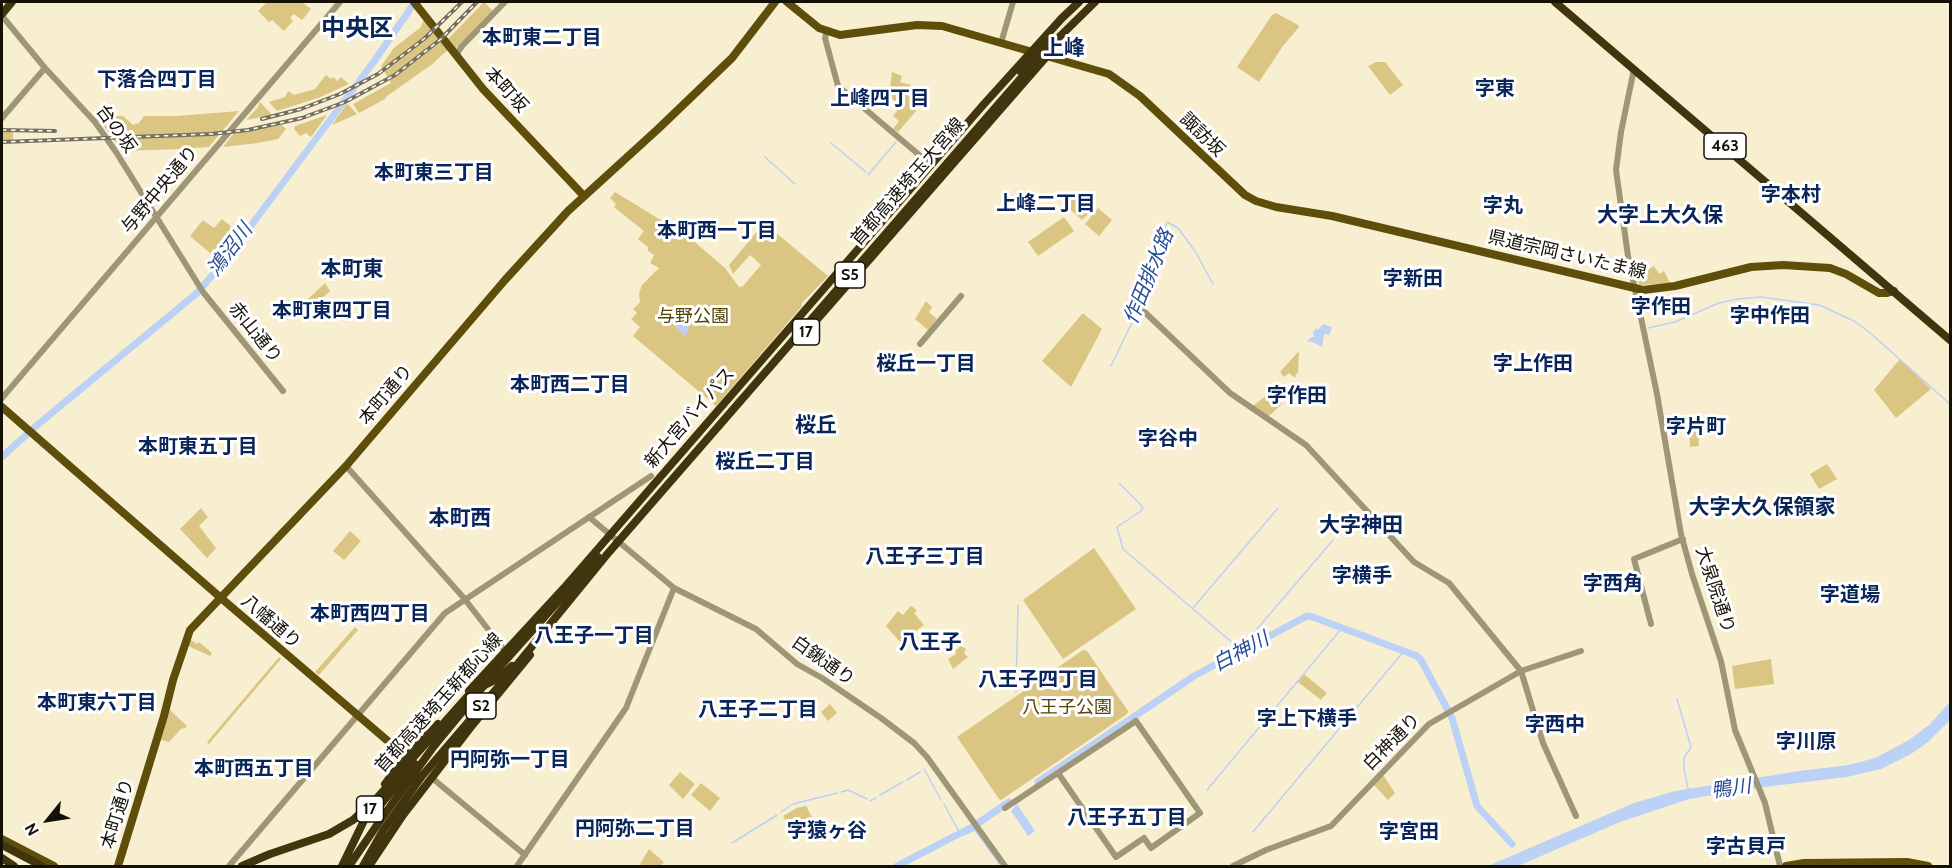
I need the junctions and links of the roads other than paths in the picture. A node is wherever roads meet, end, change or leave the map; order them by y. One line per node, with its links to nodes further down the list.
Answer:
1 (12, 2): 12 (highway)
2 (340, 2): 25 (street, 与野中央通り)
3 (505, 2): 16 (street)
4 (775, 2): 24 (main road, 本町通り)
5 (787, 2): 13 (main road)
6 (1013, 2): 14 (street)
7 (1079, 2): 15 (highway, 新大宮バイパス / 17)
8 (1087, 2): 41 (highway, 首都高速埼玉大宮線 / S5, bridge)
9 (1097, 2): 17 (highway, 新大宮バイパス / 17); 41 (highway, 首都高速埼玉大宮線 / S5, bridge)
10 (1555, 2): 19 (highway, 463)
11 (416, 4): 16 (main road)
12 (2, 15): 18 (street)
13 (830, 31): 14 (main road, 諏訪坂); 21 (street)
14 (1001, 43): 15 (main road, 諏訪坂)
15 (1032, 51): 17 (main road, 諏訪坂); 21 (highway, 新大宮バイパス / 17)
16 (456, 55): 24 (main road, 本町坂)
17 (1047, 55): 23 (main road, 諏訪坂); 40 (highway, 新大宮バイパス / 17)
18 (45, 68): 20 (street); 22 (street, 台の坂)
19 (1634, 69): 26 (street, 大泉院通り); 27 (highway, 463)
20 (2, 118)
21 (931, 165): 38 (highway, 新大宮バイパス / 17)
22 (127, 170): 25 (street, 赤山通り)
23 (1234, 186): 26 (main road, 県道宗岡さいたま線)
24 (583, 195): 35 (main road, 本町通り)
25 (156, 217): 32 (street, 赤山通り); 33 (street, 与野中央通り)
26 (1635, 288): 27 (main road, 県道宗岡さいたま線); 39 (street, 大泉院通り)
27 (1894, 291): 30 (highway, 463)
28 (961, 296): 31 (street)
29 (1134, 302): 50 (street)
30 (1950, 340)
31 (920, 344)
32 (283, 391)
33 (2, 398)
34 (2, 407): 43 (main road, 八幡通り)
35 (346, 466): 43 (main road, 本町通り); 44 (street)
36 (651, 476): 37 (street)
37 (589, 518): 38 (street, 白鍬通り); 44 (street)
38 (610, 536): 40 (street, 白鍬通り); 48 (highway, 新大宮バイパス / 17)
39 (1683, 539): 45 (street); 80 (street, 大泉院通り)
40 (620, 543): 42 (street, 白鍬通り); 46 (highway, 新大宮バイパス / 17)
41 (608, 549): 72 (highway, 首都高速埼玉新都心線 / S2, bridge); 74 (highway, S5, bridge); 75 (highway, 首都高速埼玉新都心線 / S2, bridge)
42 (674, 588): 63 (street); 78 (street, 白鍬通り)
43 (221, 598): 52 (main road, 八幡通り); 70 (main road, 本町通り)
44 (465, 600): 48 (street); 52 (street)
45 (1651, 624)
46 (548, 629): 48 (highway); 53 (highway, 新大宮バイパス / 17)
47 (1581, 651): 50 (street, 白神通り)
48 (506, 653): 51 (highway, 新大宮バイパス / 17)
49 (514, 664): 51 (highway)
50 (1521, 671): 59 (street); 79 (street, 白神通り)
51 (469, 692): 54 (highway, 新大宮バイパス / 17)
52 (357, 715): 54 (main road, 八幡通り); 71 (street)
53 (470, 728): 55 (highway); 57 (highway, 新大宮バイパス / 17)
54 (406, 756): 55 (main road, 八幡通り); 60 (highway, 新大宮バイパス / 17)
55 (419, 767): 57 (main road, 八幡通り); 60 (highway)
56 (1058, 773): 56 (street); 58 (street)
57 (432, 778): 63 (street, 八幡通り); 76 (highway, 新大宮バイパス / 17)
58 (1005, 808)
59 (1576, 816)
60 (358, 832): 73 (highway, 新大宮バイパス / 17)
61 (2, 839): 69 (main road)
62 (2, 847): 67 (highway); 68 (highway)
63 (525, 855): 77 (street)
64 (3, 860): 66 (highway)
65 (1835, 865): 81 (main road); 82 (main road)
66 (14, 867)
67 (37, 867)
68 (42, 867)
69 (54, 867)
70 (118, 867)
71 (229, 867)
72 (242, 867)
73 (342, 867)
74 (351, 867)
75 (363, 867)
76 (369, 867)
77 (518, 867)
78 (1005, 867)
79 (1233, 867)
80 (1780, 867)
81 (1786, 867)
82 (1928, 867)

